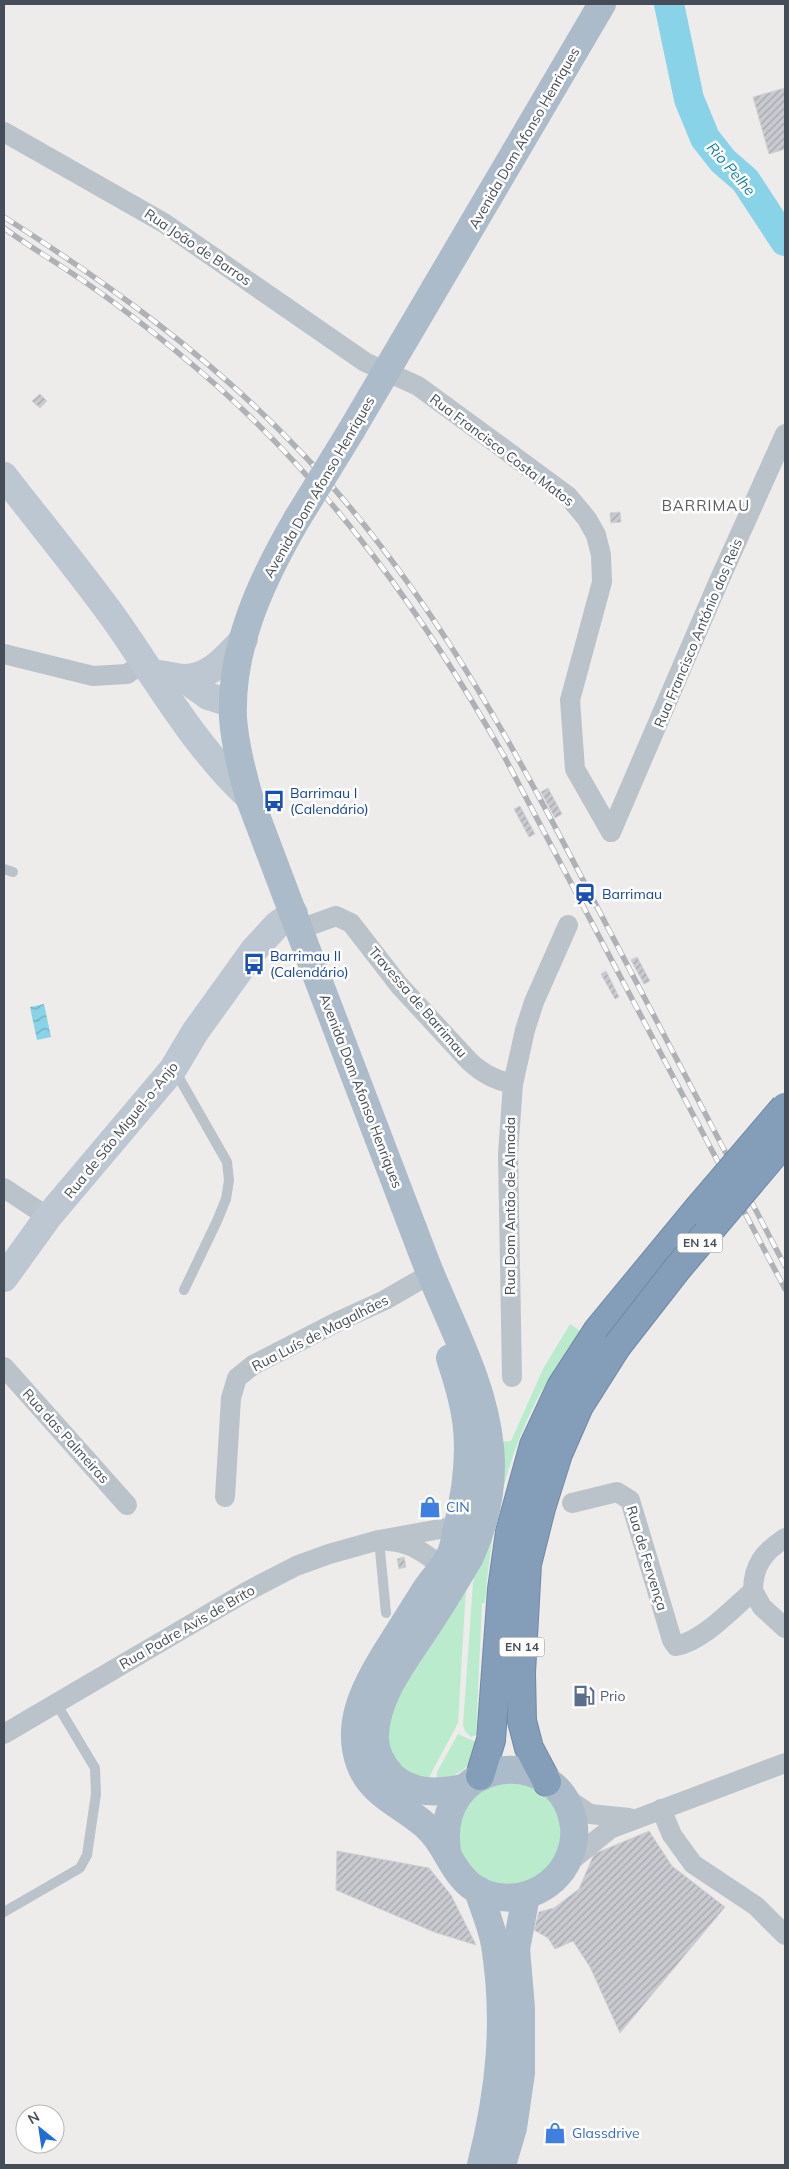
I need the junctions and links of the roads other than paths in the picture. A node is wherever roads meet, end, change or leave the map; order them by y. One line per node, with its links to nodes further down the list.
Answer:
1 (598, 10): 3 (main road, Avenida Dom Afonso Henriques)
2 (4, 132): 3 (street, Rua João de Barros)
3 (386, 372): 6 (main road, Avenida Dom Afonso Henriques, bridge); 14 (street, Rua Francisco Costa Matos)
4 (785, 434): 14 (street, Rua Francisco António dos Reis)
5 (4, 476): 8 (main road)
6 (244, 639): 9 (main road); 10 (main road, Avenida Dom Afonso Henriques)
7 (4, 654): 8 (street)
8 (148, 668): 9 (main road); 11 (main road)
9 (183, 678): 10 (main road)
10 (233, 704): 12 (main road, Avenida Dom Afonso Henriques)
11 (186, 723): 12 (main road); 13 (main road)
12 (234, 731): 13 (main road, Avenida Dom Afonso Henriques)
13 (250, 797): 15 (main road, Avenida Dom Afonso Henriques)
14 (612, 832)
15 (297, 921): 17 (main road, Rua de São Miguel-o-Anjo); 18 (street, Travessa de Barrimau); 24 (main road, Avenida Dom Afonso Henriques)
16 (568, 925): 18 (street, Rua Dom Antão de Almada)
17 (173, 1069): 22 (main road, Rua de São Miguel-o-Anjo); 25 (lane)
18 (513, 1084): 28 (street, Rua Dom Antão de Almada)
19 (785, 1107): 26 (highway, EN 14, bridge)
20 (785, 1141): 26 (highway, EN 14, bridge)
21 (4, 1188): 22 (street)
22 (48, 1217): 23 (main road, Rua de São Miguel-o-Anjo)
23 (4, 1278)
24 (433, 1283): 29 (street, Rua Luís de Magalhães); 32 (main road, Avenida Dom Afonso Henriques); 35 (main road, Avenida Dom Afonso Henriques)
25 (184, 1290)
26 (607, 1338): 42 (highway, EN 14); 43 (highway, EN 14)
27 (4, 1366): 31 (street, Rua das Palmeiras)
28 (512, 1377)
29 (225, 1497)
30 (572, 1503): 36 (street, Rua de Fervença)
31 (127, 1505)
32 (457, 1526): 34 (street, Rua Padre Avis de Brito); 35 (main road, Avenida Dom Afonso Henriques)
33 (785, 1538): 36 (street)
34 (379, 1540): 35 (street, Rua Padre Avis de Brito); 37 (lane); 39 (street, Rua Padre Avis de Brito)
35 (455, 1559): 42 (main road, Avenida Dom Afonso Henriques); 46 (main road, Avenida Dom Afonso Henriques)
36 (753, 1591): 38 (street)
37 (386, 1613)
38 (785, 1628)
39 (56, 1703): 40 (street, Rua Padre Avis de Brito); 50 (lane)
40 (4, 1734)
41 (785, 1763): 44 (street)
42 (472, 1782): 43 (main road, Avenida Dom Afonso Henriques); 46 (main road, Avenida Dom Afonso Henriques / EN 14)
43 (554, 1788): 45 (street); 47 (main road, Avenida Dom Afonso Henriques / EN 14)
44 (661, 1809): 45 (street); 51 (street)
45 (636, 1818): 47 (street)
46 (447, 1851): 48 (main road, Avenida Dom Afonso Henriques / EN 14)
47 (566, 1865): 49 (main road, Avenida Dom Afonso Henriques / EN 14)
48 (478, 1890): 49 (main road, Avenida Dom Afonso Henriques / EN 14); 52 (main road)
49 (526, 1896): 53 (main road)
50 (4, 1912)
51 (785, 1936)
52 (481, 2165)
53 (502, 2165)

